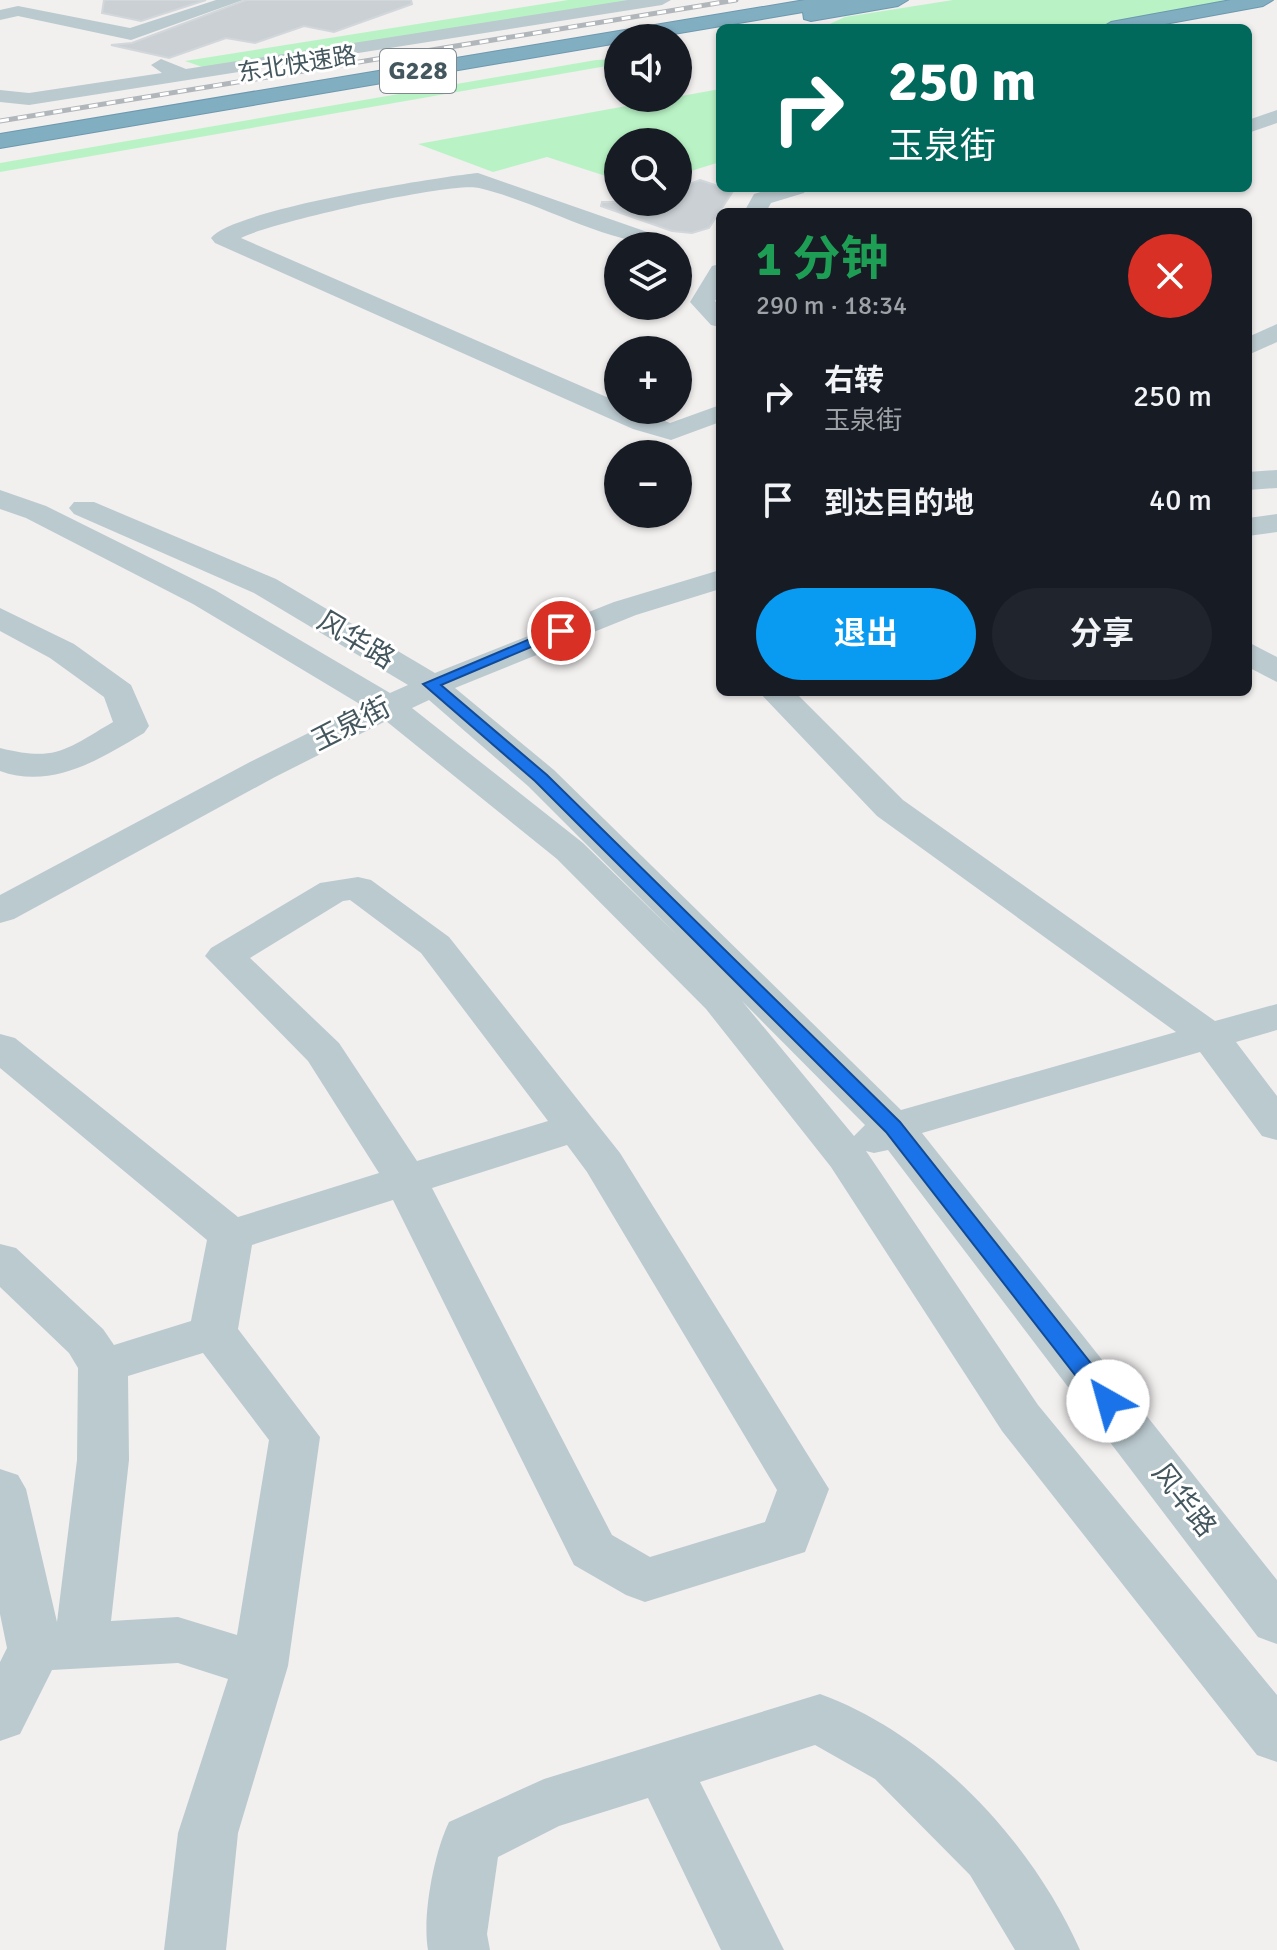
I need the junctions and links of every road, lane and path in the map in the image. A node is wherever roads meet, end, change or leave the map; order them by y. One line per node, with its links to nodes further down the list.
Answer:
1 (234, 0): 15 (street)
2 (662, 0): 18 (street)
3 (898, 0): 6 (highway, 东北快速路 / G228)
4 (1263, 0): 11 (highway)
5 (1277, 3): 12 (highway)
6 (840, 5): 8 (highway, 东北快速路 / G228); 9 (highway, 东北快速路 / G228); 10 (highway)
7 (6, 11): 15 (street)
8 (723, 24)
9 (752, 24)
10 (799, 24)
11 (1133, 24)
12 (1162, 24)
13 (716, 25): 24 (highway, 东北快速路 / G228)
14 (716, 33): 16 (highway)
15 (131, 34): 18 (street)
16 (692, 36)
17 (604, 50): 25 (highway, 东北快速路 / G228)
18 (184, 75): 19 (street)
19 (0, 96)
20 (1277, 116): 21 (street)
21 (1252, 127)
22 (1252, 130): 23 (street)
23 (1277, 139)
24 (0, 141)
25 (0, 153)
26 (784, 192): 27 (street)
27 (757, 208)
28 (625, 232): 33 (street)
29 (703, 261): 30 (street)
30 (716, 316)
31 (1277, 332): 32 (street)
32 (1252, 345)
33 (716, 415)
34 (0, 474): 44 (street, 风华路)
35 (1277, 479): 36 (street)
36 (1252, 481)
37 (0, 499): 46 (street)
38 (1277, 523): 39 (street)
39 (1252, 526)
40 (716, 580): 44 (street, 玉泉街)
41 (0, 618): 47 (street)
42 (1252, 655): 43 (street)
43 (1277, 672)
44 (430, 684): 46 (street, 玉泉街); 54 (street, 风华路)
45 (780, 696): 50 (street)
46 (388, 706): 48 (street, 玉泉街); 55 (street)
47 (0, 759)
48 (0, 911)
49 (1277, 1017): 50 (street)
50 (1210, 1037): 52 (street); 54 (street)
51 (0, 1047): 57 (street)
52 (1277, 1126)
53 (576, 1127): 56 (street); 56 (street); 56 (street)
54 (893, 1127): 55 (street); 62 (street, 风华路)
55 (847, 1157): 66 (street)
56 (406, 1180): 57 (street)
57 (231, 1235): 59 (street)
58 (0, 1260): 60 (street)
59 (213, 1332): 60 (street); 64 (street)
60 (103, 1366): 63 (street)
61 (0, 1489): 63 (street)
62 (1277, 1621)
63 (58, 1648): 64 (street); 65 (street)
64 (260, 1666): 68 (street)
65 (0, 1717)
66 (1277, 1737)
67 (663, 1768): 69 (street); 70 (street); 71 (street)
68 (195, 1950)
69 (459, 1950)
70 (753, 1950)
71 (1049, 1950)

